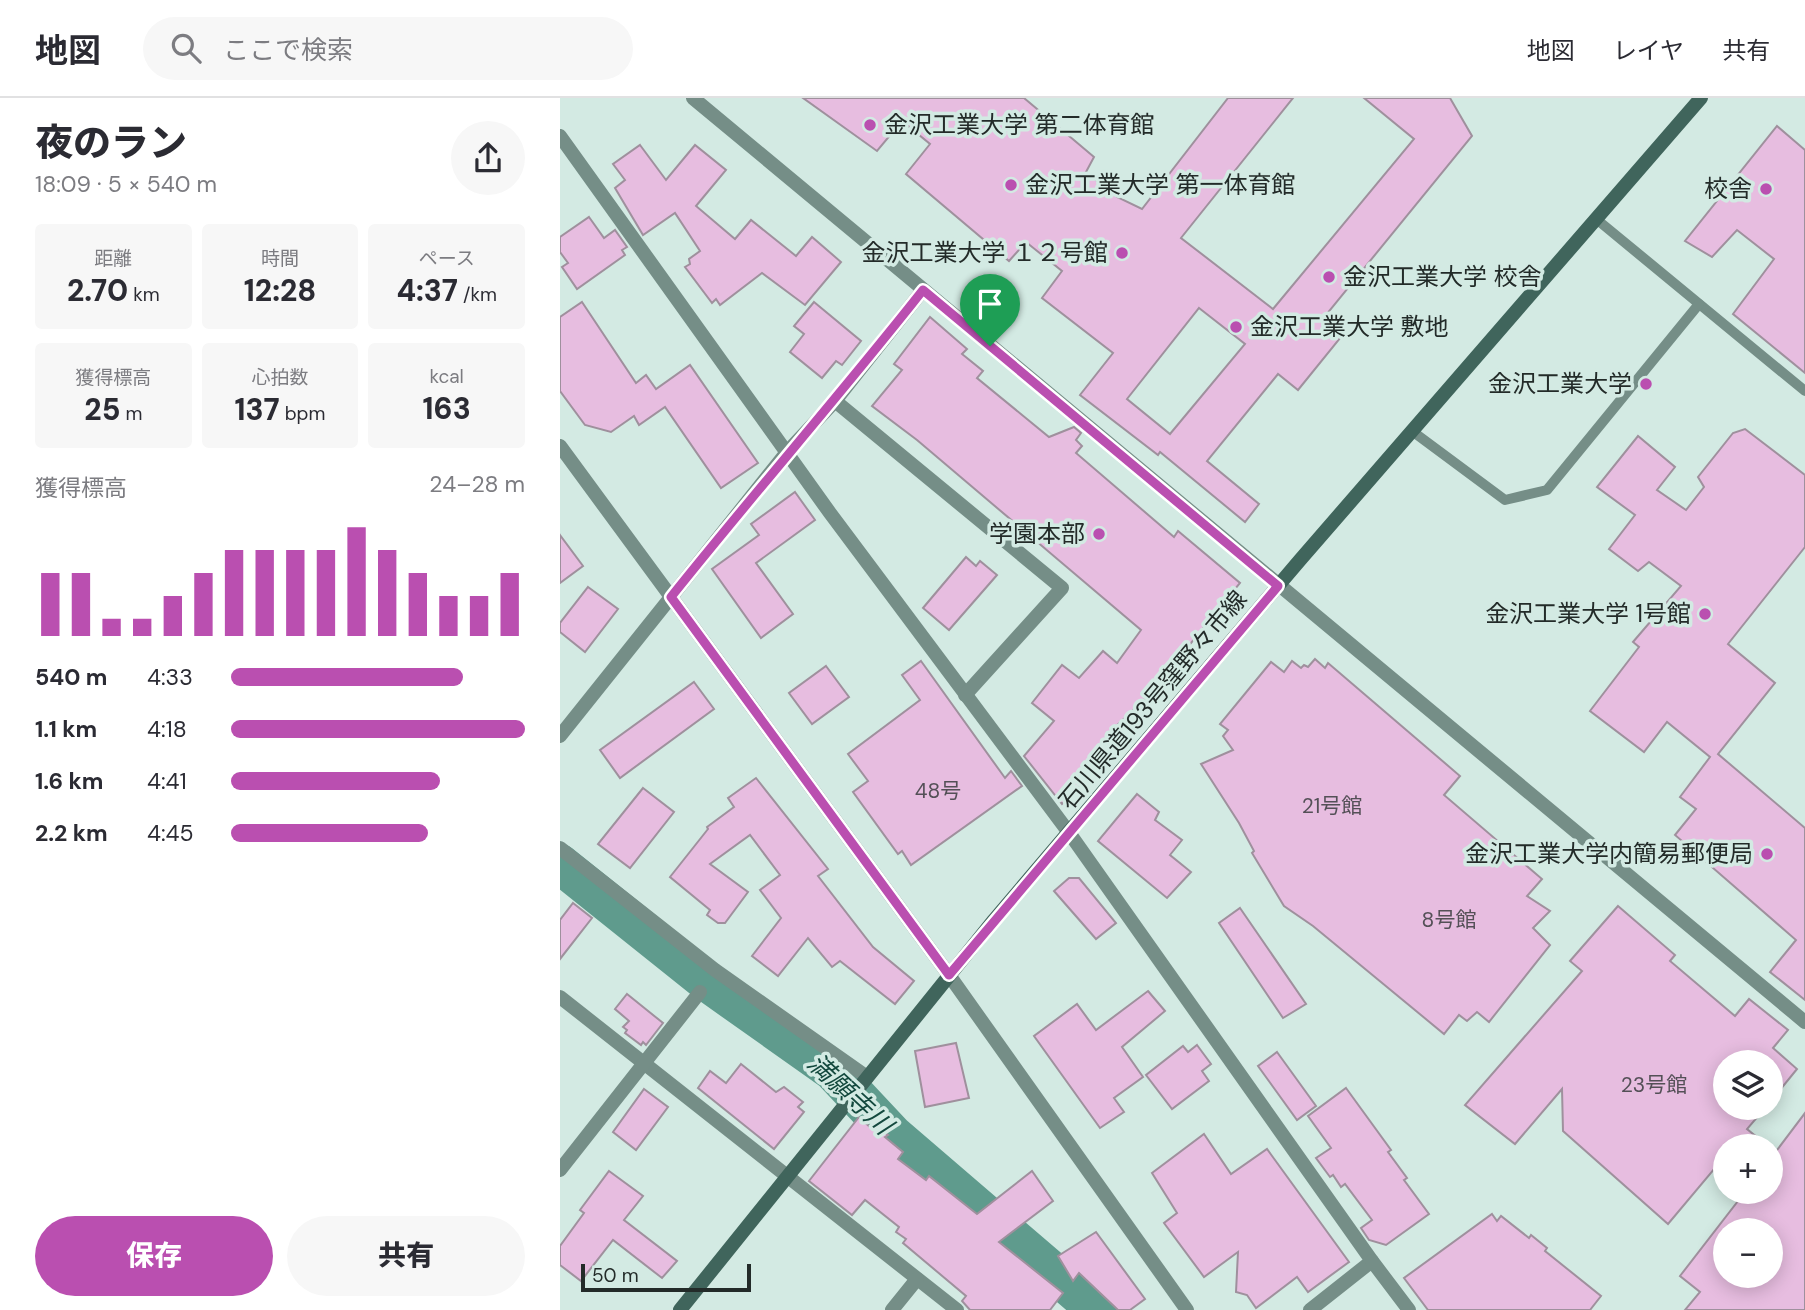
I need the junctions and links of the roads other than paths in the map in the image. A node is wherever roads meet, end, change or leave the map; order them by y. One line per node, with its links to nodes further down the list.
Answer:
1 (693, 98): 5 (street)
2 (1701, 98): 4 (main road, 石川県道193号窪野々市線)
3 (560, 136): 10 (street)
4 (1595, 218): 6 (lane); 9 (main road, 石川県道193号窪野々市線)
5 (923, 290): 8 (street); 12 (street)
6 (1699, 304): 7 (lane); 9 (lane)
7 (1805, 391)
8 (835, 401): 10 (street); 14 (street)
9 (1412, 431): 12 (main road, 石川県道193号窪野々市線)
10 (787, 452): 13 (street); 14 (street)
11 (563, 455): 13 (street)
12 (1278, 586): 16 (main road, 石川県道193号窪野々市線); 21 (street)
13 (671, 597): 15 (street); 18 (street)
14 (965, 695): 16 (street)
15 (560, 736)
16 (1070, 834): 18 (main road, 石川県道193号窪野々市線); 26 (street)
17 (560, 848): 23 (street)
18 (949, 975): 23 (main road, 石川県道193号窪野々市線); 31 (street)
19 (700, 992): 22 (street)
20 (560, 997): 22 (street)
21 (1805, 1022)
22 (645, 1062): 24 (street); 25 (street)
23 (859, 1087): 25 (main road, 石川県道193号窪野々市線)
24 (560, 1170)
25 (786, 1178): 27 (street); 28 (main road, 石川県道193号窪野々市線)
26 (1371, 1262): 32 (street); 33 (street)
27 (916, 1279): 29 (street); 30 (street)
28 (680, 1310)
29 (892, 1310)
30 (957, 1310)
31 (1187, 1310)
32 (1310, 1310)
33 (1409, 1310)

